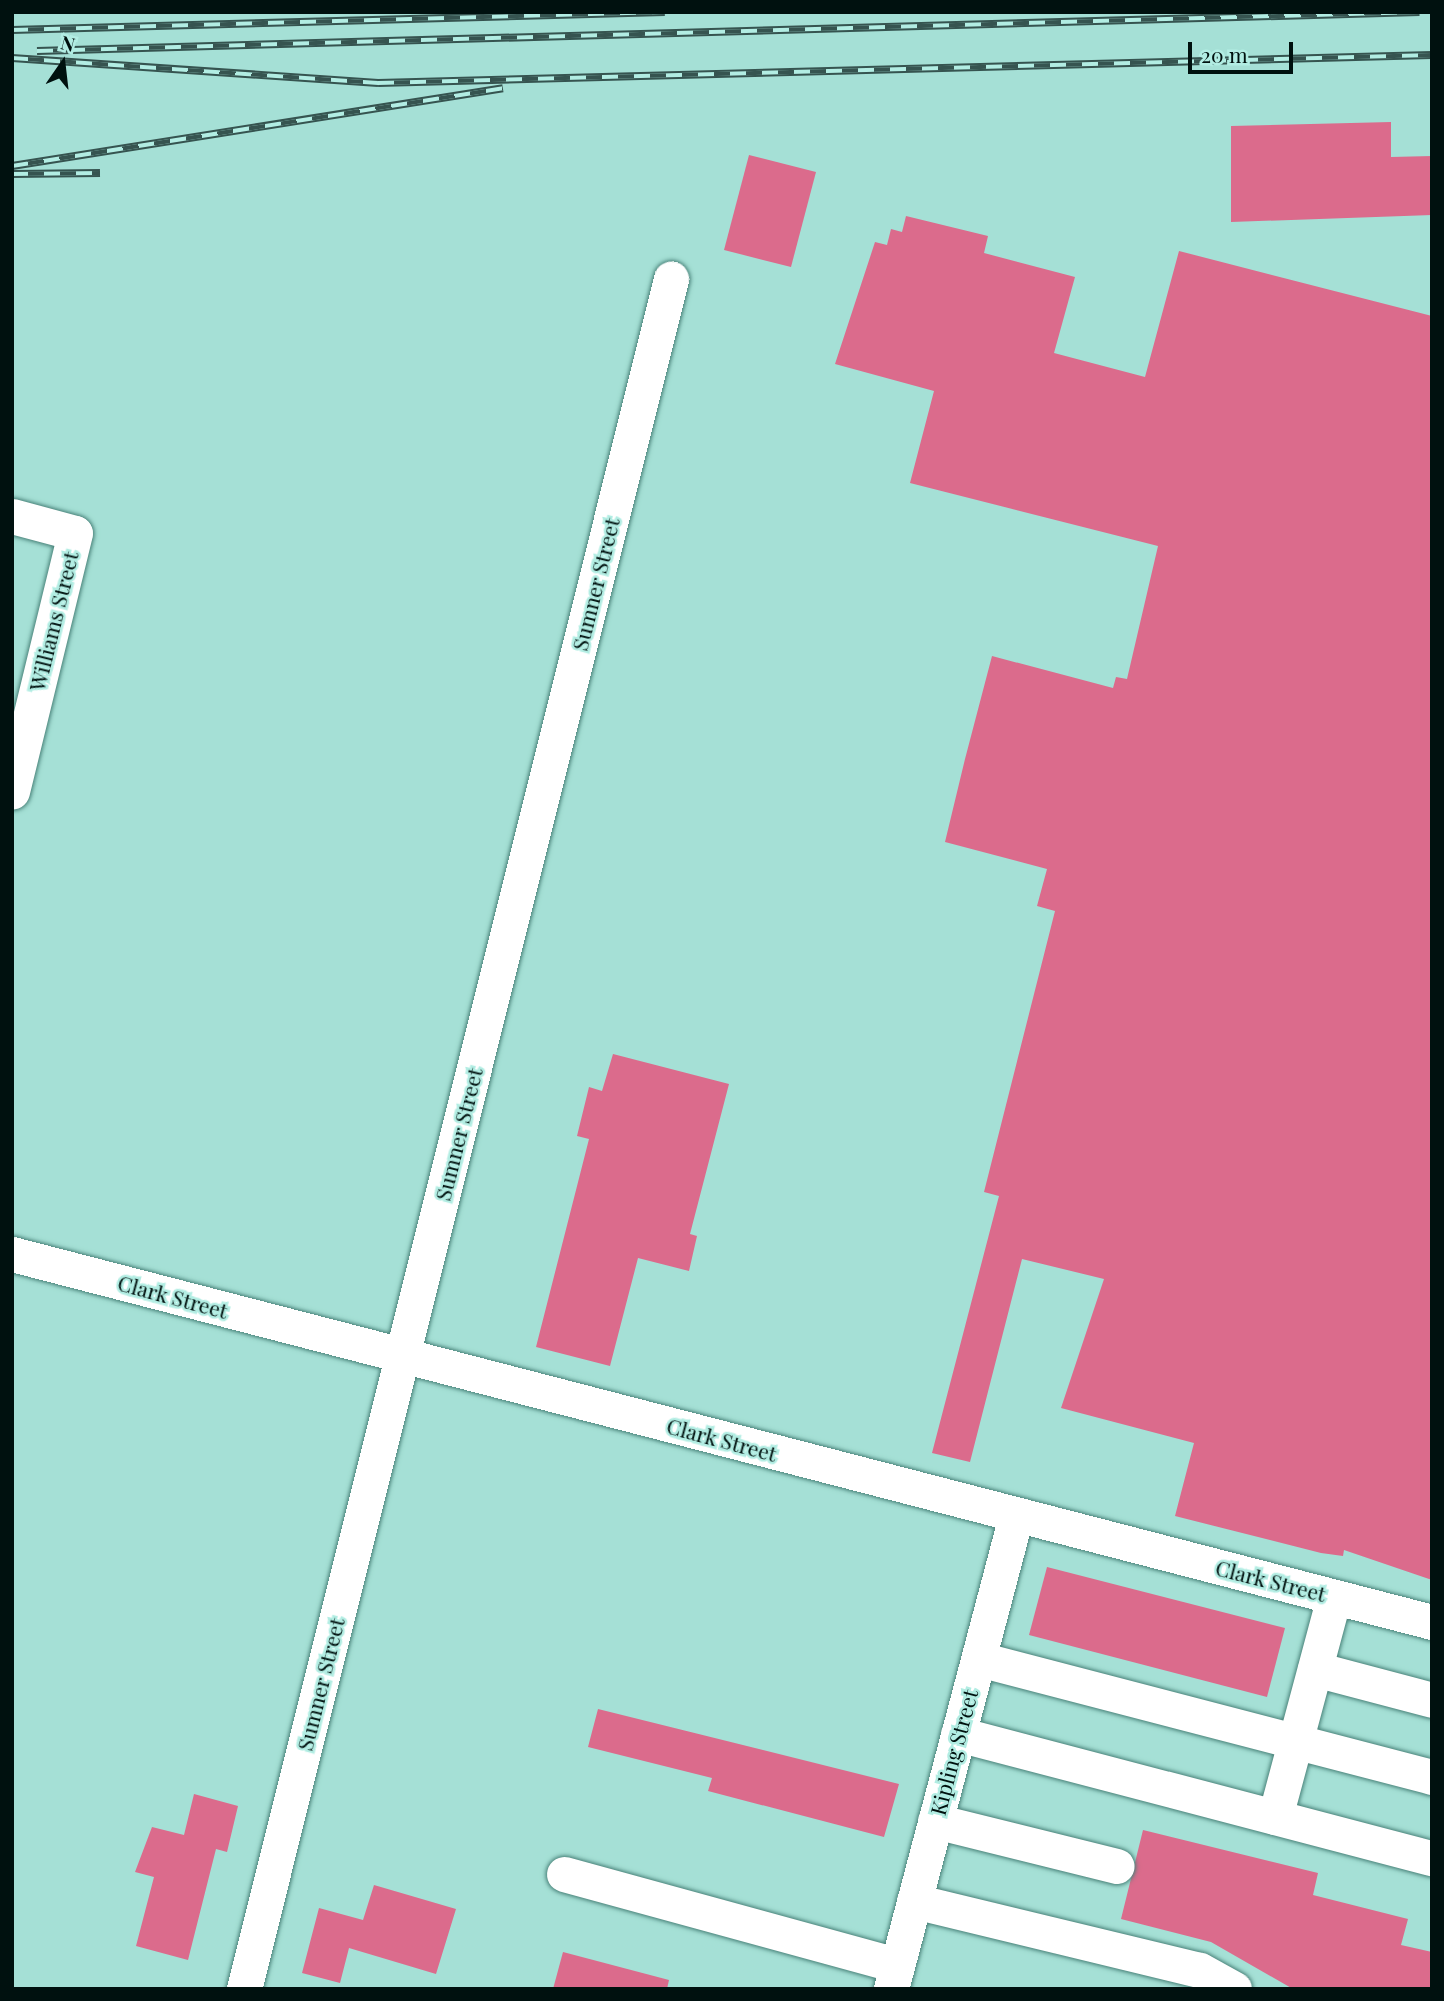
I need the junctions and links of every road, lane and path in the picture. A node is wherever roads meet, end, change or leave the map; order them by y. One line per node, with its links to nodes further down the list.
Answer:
1 (671, 279): 5 (street, Sumner Street)
2 (12, 516): 3 (street, Williams Street)
3 (12, 791)
4 (12, 1254): 5 (street, Clark Street)
5 (402, 1356): 6 (street, Clark Street); 22 (street, Sumner Street)
6 (1016, 1516): 7 (street, Clark Street); 9 (street, Kipling Street)
7 (1335, 1597): 8 (street, Clark Street); 10 (street)
8 (1432, 1622)
9 (979, 1659): 12 (street, Kipling Street); 13 (street)
10 (1315, 1669): 11 (street); 13 (street)
11 (1432, 1700)
12 (958, 1734): 15 (street); 16 (street, Kipling Street)
13 (1296, 1742): 14 (street); 15 (street)
14 (1432, 1777)
15 (1275, 1817): 17 (street)
16 (935, 1821): 18 (street); 20 (street, Kipling Street)
17 (1432, 1858)
18 (1117, 1866)
19 (564, 1874): 21 (street)
20 (914, 1901): 21 (street, Kipling Street); 23 (street)
21 (894, 1977)
22 (244, 1989)
23 (1234, 1989)

